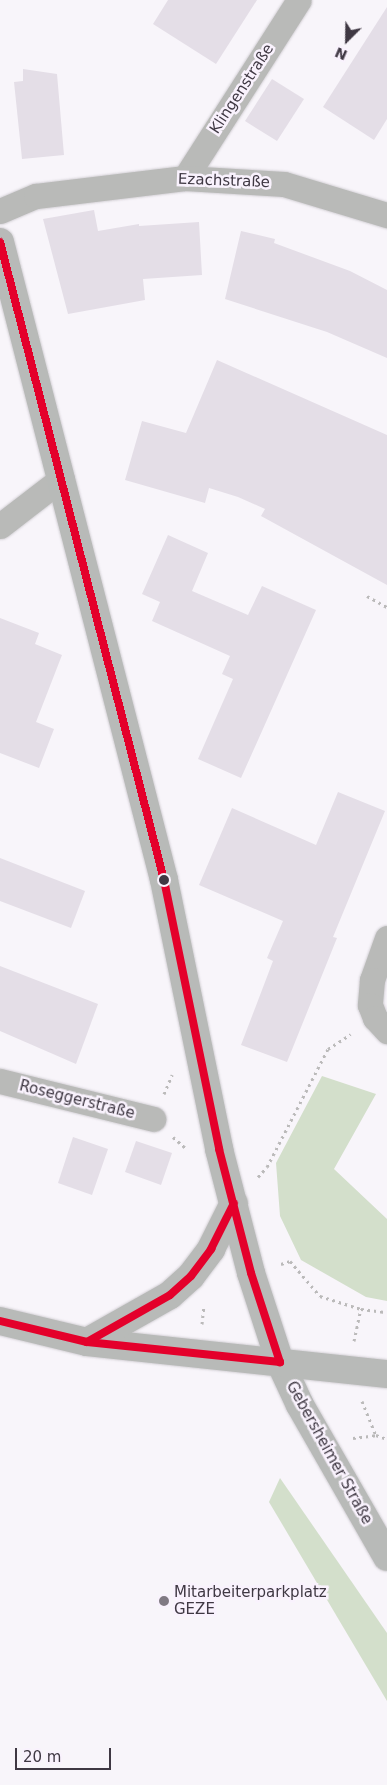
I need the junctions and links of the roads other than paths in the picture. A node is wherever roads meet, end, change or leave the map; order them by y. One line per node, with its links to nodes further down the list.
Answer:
1 (300, 0): 2 (street, Klingenstraße)
2 (185, 178): 3 (street, Ezachstraße); 4 (street, Ezachstraße)
3 (0, 210)
4 (387, 215)
5 (0, 242): 6 (street, Gebersheimer Straße)
6 (62, 478): 7 (street); 12 (street, Gebersheimer Straße)
7 (0, 526)
8 (385, 944): 9 (street)
9 (381, 1024)
10 (0, 1081): 11 (street, Roseggerstraße)
11 (153, 1119)
12 (234, 1204): 14 (street); 15 (street, Gebersheimer Straße)
13 (0, 1321): 14 (street)
14 (86, 1342): 15 (street)
15 (280, 1362): 16 (street); 17 (street, Gebersheimer Straße)
16 (387, 1374)
17 (387, 1557)

